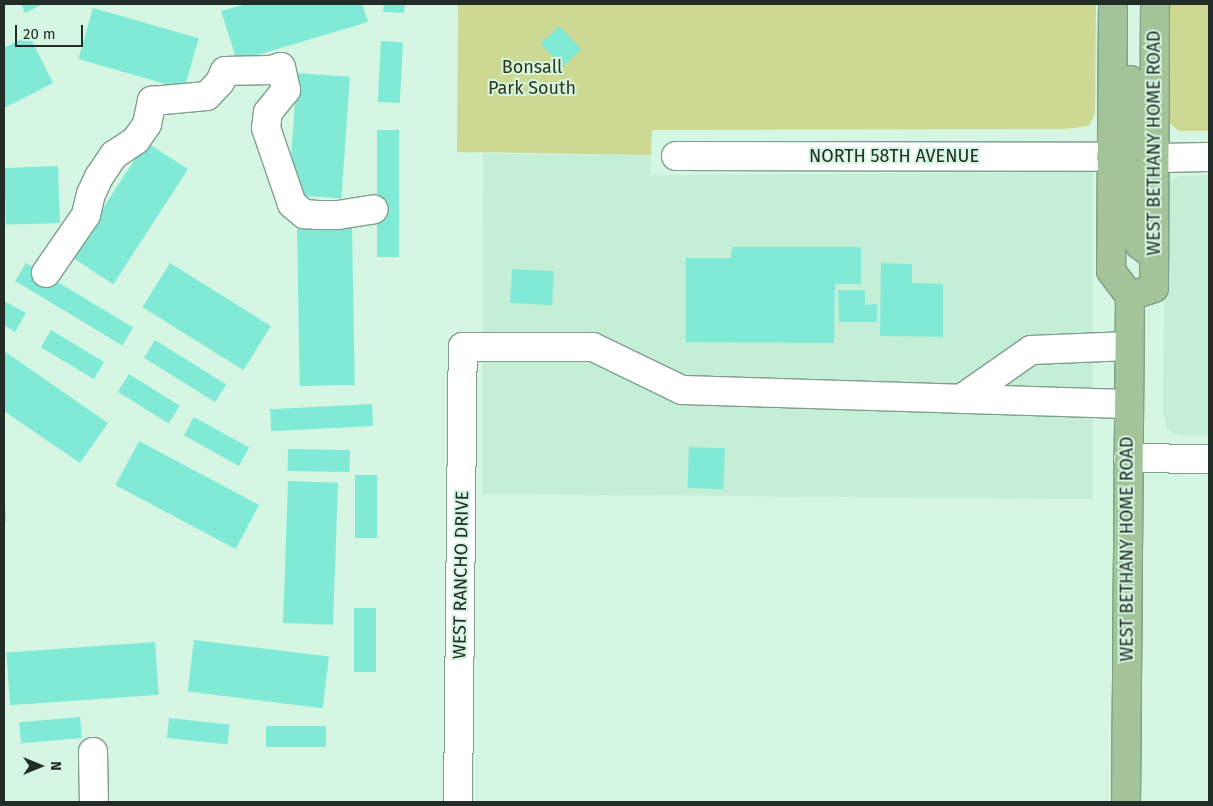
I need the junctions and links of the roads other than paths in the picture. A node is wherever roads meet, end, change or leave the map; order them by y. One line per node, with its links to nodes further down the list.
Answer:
1 (1113, 4): 3 (main road)
2 (1155, 4): 7 (main road, WEST BETHANY HOME ROAD)
3 (1113, 40): 5 (main road); 7 (main road)
4 (676, 156): 5 (street, NORTH 58TH AVENUE)
5 (1111, 157): 9 (main road); 11 (main road)
6 (1209, 157): 7 (street)
7 (1154, 158): 9 (main road, WEST BETHANY HOME ROAD)
8 (374, 209): 10 (street)
9 (1154, 256): 11 (main road, WEST BETHANY HOME ROAD)
10 (46, 273)
11 (1130, 296): 12 (main road, WEST BETHANY HOME ROAD)
12 (1129, 346): 13 (street); 14 (main road, WEST BETHANY HOME ROAD)
13 (961, 399): 14 (street); 19 (street, WEST RANCHO DRIVE)
14 (1128, 404): 15 (main road, WEST BETHANY HOME ROAD)
15 (1128, 458): 16 (street); 20 (main road, WEST BETHANY HOME ROAD)
16 (1209, 459)
17 (93, 752): 18 (street)
18 (94, 802)
19 (458, 802)
20 (1126, 802)

